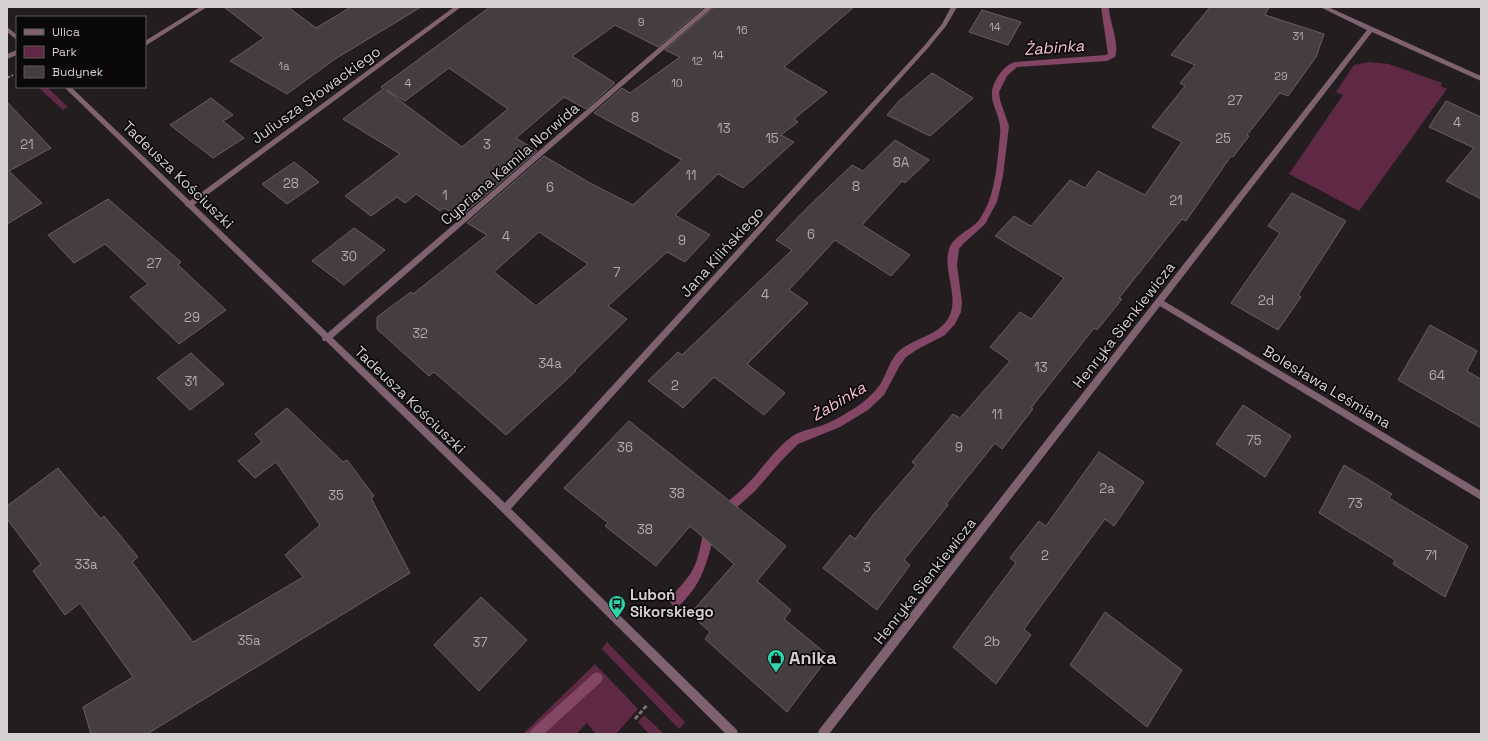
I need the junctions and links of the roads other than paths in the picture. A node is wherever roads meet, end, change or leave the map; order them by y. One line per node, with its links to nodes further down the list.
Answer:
1 (204, 7): 9 (street)
2 (458, 7): 14 (street, Juliusza Słowackiego)
3 (710, 7): 16 (street, Cypriana Kamila Norwida)
4 (954, 7): 18 (street, Jana Kilińskiego)
5 (1323, 7): 7 (street)
6 (7, 29): 8 (street)
7 (1371, 29): 12 (street); 15 (street, Henryka Sienkiewicza)
8 (16, 37)
9 (146, 43)
10 (16, 52): 11 (street)
11 (7, 57)
12 (1481, 79)
13 (71, 88): 14 (street, Tadeusza Kościuszki)
14 (189, 205): 16 (street, Tadeusza Kościuszki)
15 (1160, 302): 17 (street, Bolesława Leśmiana); 20 (street, Henryka Sienkiewicza)
16 (326, 339): 18 (street, Tadeusza Kościuszki)
17 (1481, 496)
18 (504, 510): 19 (street, Tadeusza Kościuszki)
19 (733, 734)
20 (823, 734)

